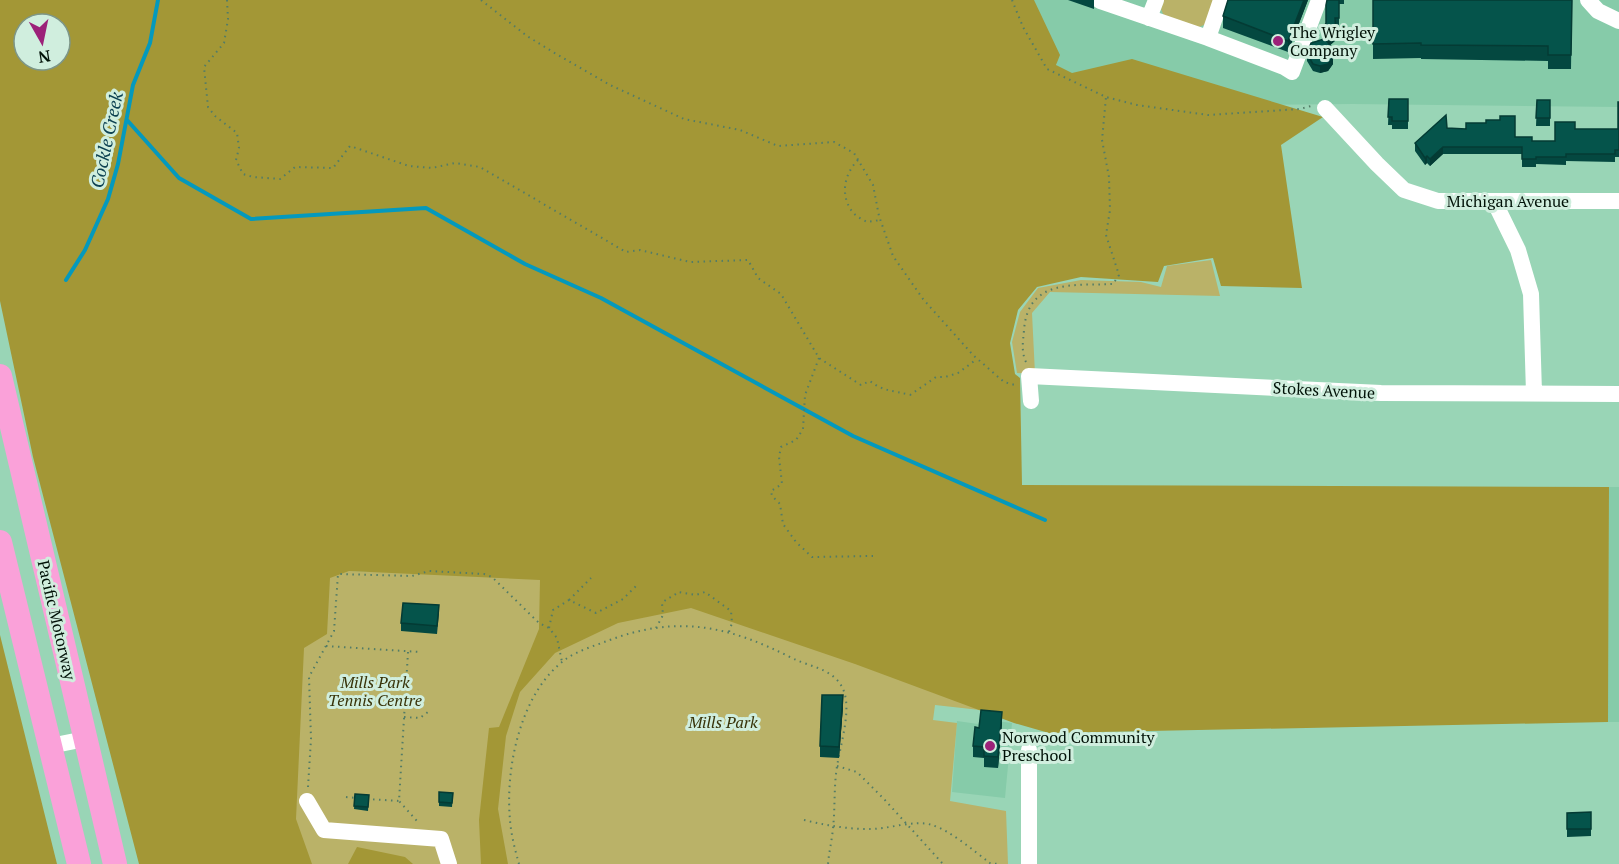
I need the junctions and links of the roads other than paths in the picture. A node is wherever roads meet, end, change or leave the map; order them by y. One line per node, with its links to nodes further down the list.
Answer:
1 (1100, 0): 6 (street)
2 (1156, 0): 6 (street)
3 (1221, 0): 8 (street)
4 (1319, 0): 8 (street)
5 (1588, 0): 7 (street)
6 (1149, 18): 8 (street)
7 (1619, 21)
8 (1208, 38)
9 (1319, 107): 10 (street, Michigan Avenue)
10 (1494, 201): 11 (street, Michigan Avenue); 13 (street)
11 (1619, 201)
12 (0, 376): 17 (highway, Pacific Motorway)
13 (1534, 393): 14 (street, Stokes Avenue); 15 (street, Stokes Avenue)
14 (1619, 394)
15 (1031, 401)
16 (0, 542): 18 (highway)
17 (85, 739): 18 (street); 22 (highway, Pacific Motorway)
18 (50, 746): 21 (highway)
19 (1029, 750): 24 (street)
20 (306, 801): 23 (street)
21 (79, 864)
22 (115, 864)
23 (449, 864)
24 (1029, 864)

